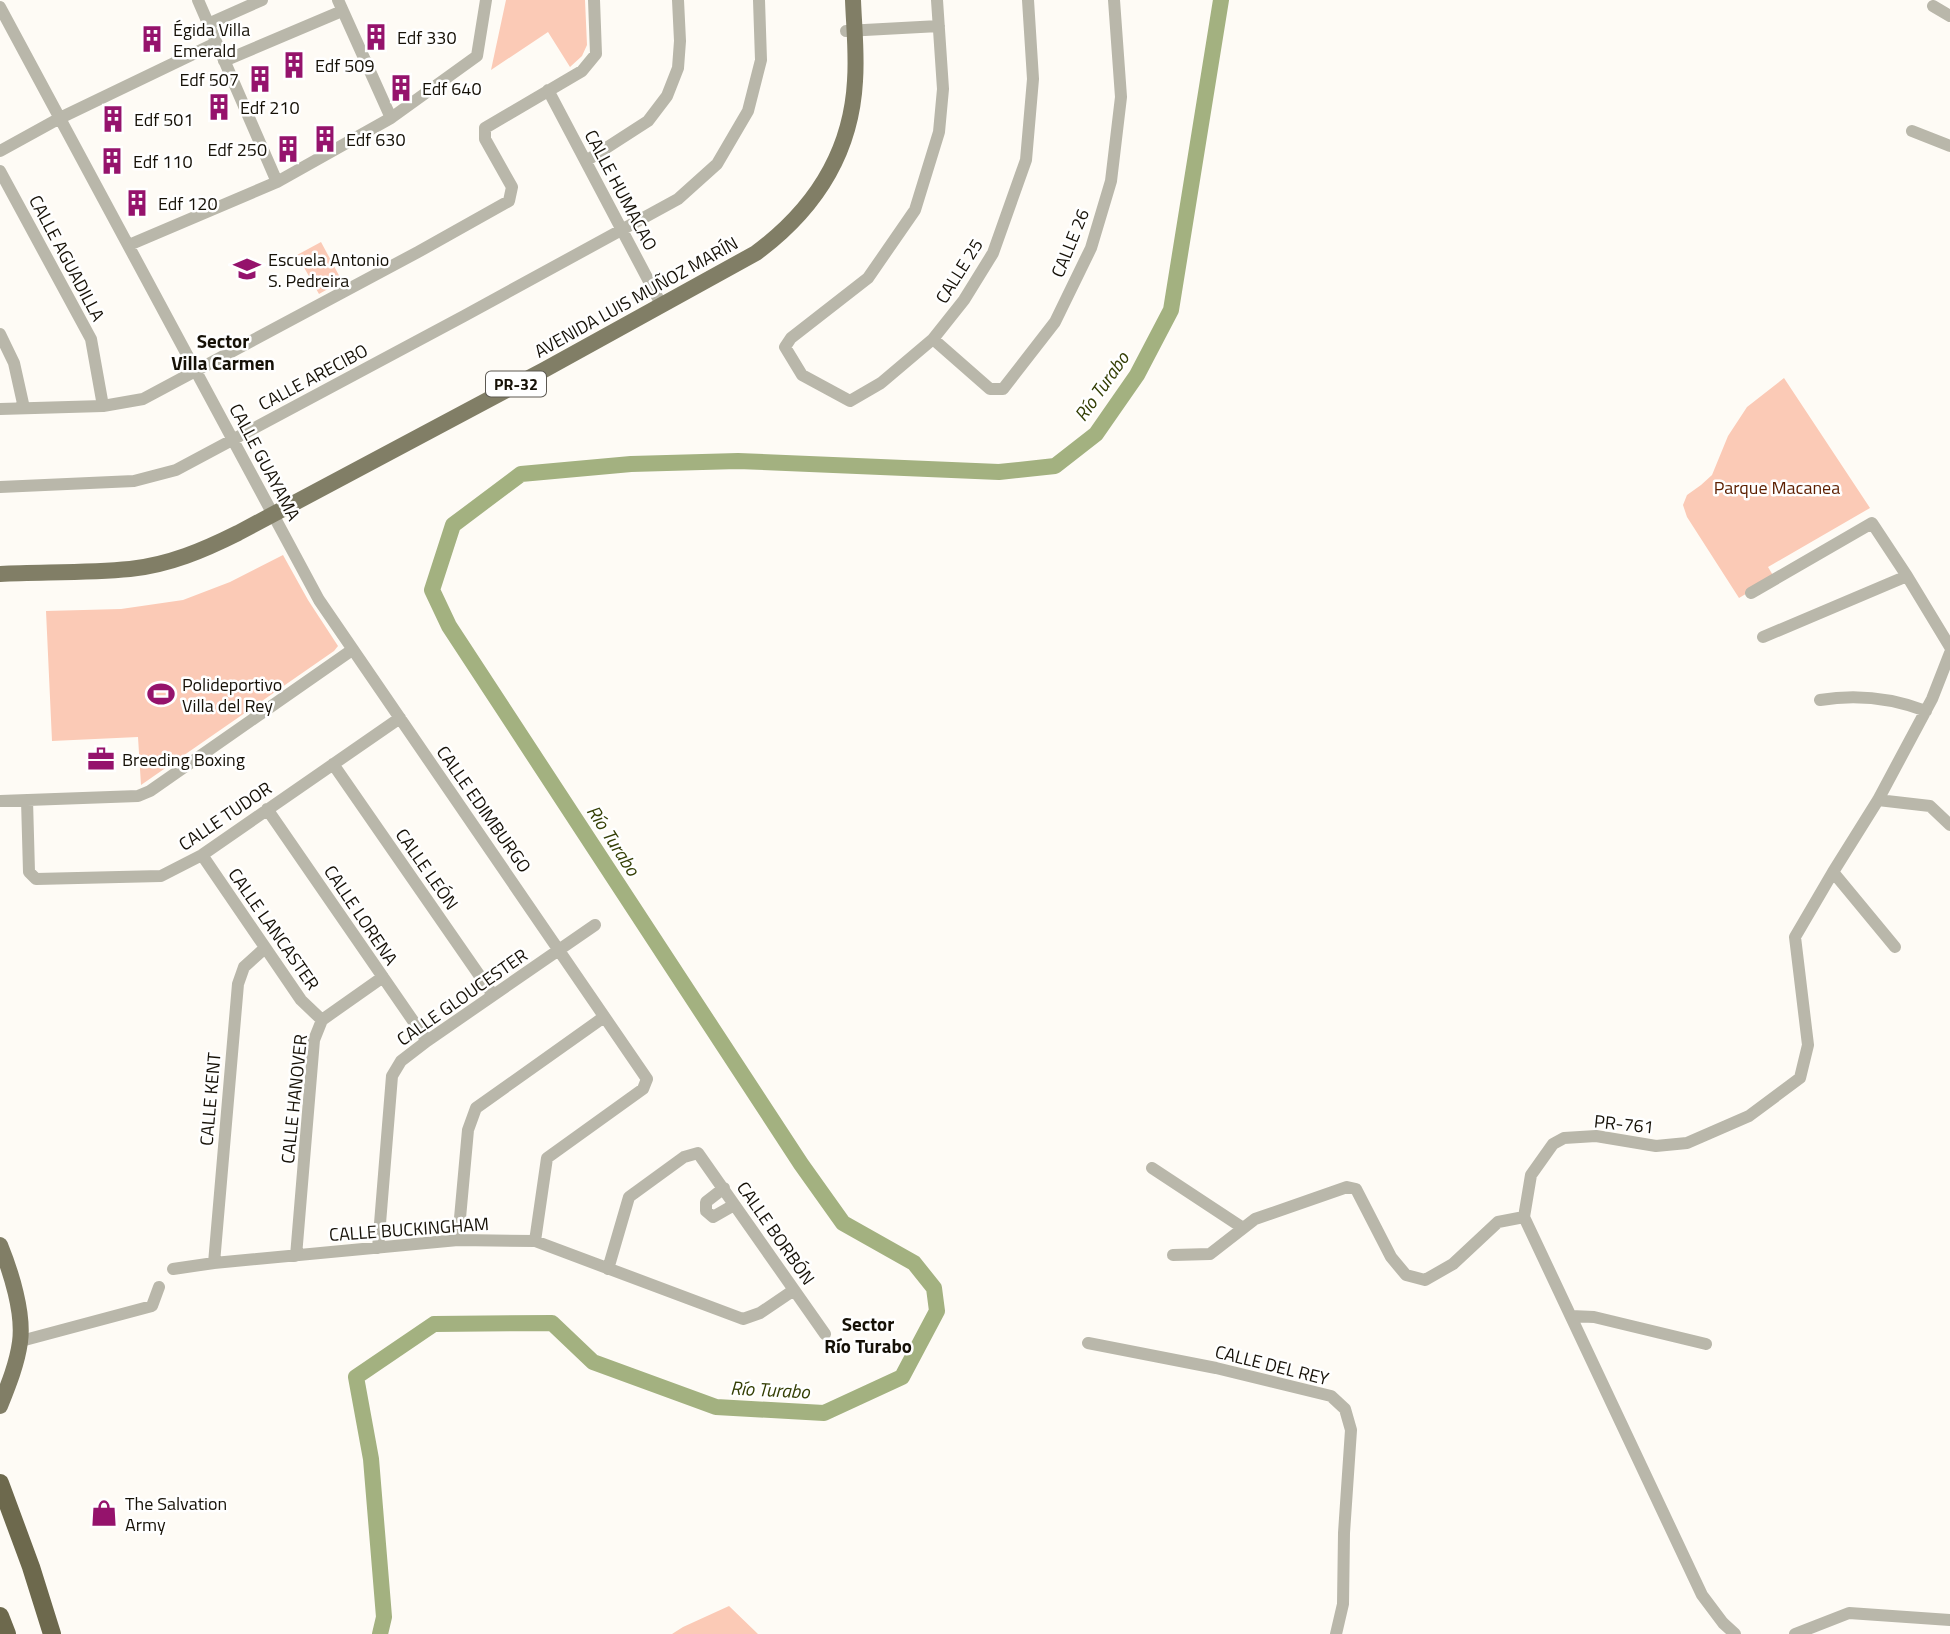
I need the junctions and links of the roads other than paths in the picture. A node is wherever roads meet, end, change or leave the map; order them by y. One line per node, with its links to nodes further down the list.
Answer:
1 (198, 0): 16 (street)
2 (262, 0): 16 (street)
3 (486, 0): 23 (street)
4 (594, 0): 21 (street)
5 (678, 0): 27 (street)
6 (758, 0): 30 (street, CALLE ARECIBO)
7 (845, 0): 18 (main road, AVENIDA LUIS MUÑOZ MARÍN / PR-32)
8 (853, 0): 18 (main road, AVENIDA LUIS MUÑOZ MARÍN / PR-32)
9 (937, 0): 17 (street)
10 (1028, 0): 34 (street, CALLE 25)
11 (1114, 0): 34 (street, CALLE 26)
12 (340, 5): 20 (street); 23 (street)
13 (1933, 6): 15 (street)
14 (0, 7): 22 (street, CALLE GUAYAMA)
15 (1950, 16)
16 (208, 24): 19 (street)
17 (939, 26): 18 (street); 34 (street, CALLE 25)
18 (850, 30): 32 (main road, AVENIDA LUIS MUÑOZ MARÍN / PR-32)
19 (216, 43): 20 (street); 22 (street)
20 (224, 61): 29 (street)
21 (548, 90): 27 (street, CALLE HUMACAO); 35 (street)
22 (60, 118): 26 (street); 31 (street, CALLE GUAYAMA)
23 (391, 118): 29 (street)
24 (1912, 131): 25 (street)
25 (1950, 146)
26 (0, 151)
27 (586, 161): 30 (street, CALLE HUMACAO)
28 (0, 171): 36 (street, CALLE AGUADILLA)
29 (277, 182): 31 (street)
30 (623, 230): 32 (street, CALLE HUMACAO); 39 (street, CALLE ARECIBO)
31 (129, 245): 35 (street, CALLE GUAYAMA)
32 (660, 302): 41 (main road, AVENIDA LUIS MUÑOZ MARÍN / PR-32)
33 (0, 334): 37 (street)
34 (933, 338)
35 (196, 370): 36 (street); 39 (street, CALLE GUAYAMA)
36 (103, 406): 37 (street)
37 (24, 408): 38 (street)
38 (0, 409)
39 (233, 440): 40 (street, CALLE ARECIBO); 41 (street, CALLE GUAYAMA)
40 (0, 487)
41 (272, 511): 42 (street, CALLE GUAYAMA); 43 (main road, AVENIDA LUIS MUÑOZ MARÍN / PR-32); 44 (main road, AVENIDA LUIS MUÑOZ MARÍN / PR-32)
42 (300, 563): 49 (street, CALLE EDIMBURGO)
43 (0, 565)
44 (0, 574)
45 (1908, 576): 46 (street); 47 (street); 48 (street)
46 (1751, 593)
47 (1763, 637)
48 (1950, 647)
49 (352, 650): 53 (street, CALLE EDIMBURGO); 55 (street)
50 (1950, 653): 52 (street, PR-761 / PR-761)
51 (1820, 700): 52 (street)
52 (1926, 711): 56 (street, PR-761 / PR-761)
53 (400, 718): 54 (street, CALLE TUDOR); 65 (street, CALLE EDIMBURGO)
54 (333, 764): 58 (street, CALLE TUDOR); 67 (street, CALLE LEÓN)
55 (27, 800): 57 (street); 60 (street, CALLE TUDOR)
56 (1878, 800): 59 (street); 61 (street, PR-761 / PR-761)
57 (0, 801)
58 (267, 809): 60 (street, CALLE TUDOR); 66 (street, CALLE LORENA)
59 (1950, 825)
60 (202, 855): 64 (street, CALLE LANCASTER)
61 (1833, 872): 63 (street); 74 (street, PR-761 / PR-761)
62 (595, 925): 65 (street, CALLE GLOUCESTER)
63 (1895, 947)
64 (265, 948): 69 (street, CALLE LANCASTER); 82 (street, CALLE KENT)
65 (559, 950): 67 (street, CALLE GLOUCESTER); 68 (street, CALLE EDIMBURGO)
66 (383, 978): 69 (street, CALLE HANOVER); 70 (street, CALLE LORENA)
67 (493, 995): 70 (street, CALLE GLOUCESTER)
68 (604, 1017): 76 (street); 77 (street, CALLE EDIMBURGO)
69 (322, 1020): 80 (street, CALLE HANOVER)
70 (427, 1041): 79 (street, CALLE GLOUCESTER)
71 (1153, 1168): 75 (street)
72 (724, 1188): 73 (street, CALLE BORBÓN); 73 (street); 84 (street, CALLE BORBÓN)
73 (734, 1205): 86 (street, CALLE BORBÓN)
74 (1524, 1217): 75 (street); 87 (street)
75 (1243, 1228): 81 (street)
76 (458, 1240): 77 (street, CALLE BUCKINGHAM); 79 (street, CALLE BUCKINGHAM)
77 (535, 1241): 84 (street, CALLE BUCKINGHAM)
78 (0, 1245): 89 (main road)
79 (378, 1248): 80 (street, CALLE BUCKINGHAM)
80 (296, 1255): 82 (street, CALLE BUCKINGHAM)
81 (1173, 1255)
82 (214, 1263): 83 (street, CALLE BUCKINGHAM)
83 (173, 1269)
84 (608, 1269): 86 (street, CALLE BUCKINGHAM)
85 (159, 1287): 89 (street)
86 (794, 1290): 88 (street, CALLE BORBÓN)
87 (1571, 1317): 91 (street); 99 (street)
88 (825, 1334)
89 (20, 1341): 92 (main road)
90 (1088, 1343): 98 (street, CALLE DEL REY)
91 (1706, 1344)
92 (0, 1406)
93 (0, 1483): 97 (highway)
94 (0, 1616): 96 (highway)
95 (1950, 1620): 100 (street)
96 (7, 1634)
97 (52, 1634)
98 (1336, 1634)
99 (1735, 1634)
100 (1795, 1634)

